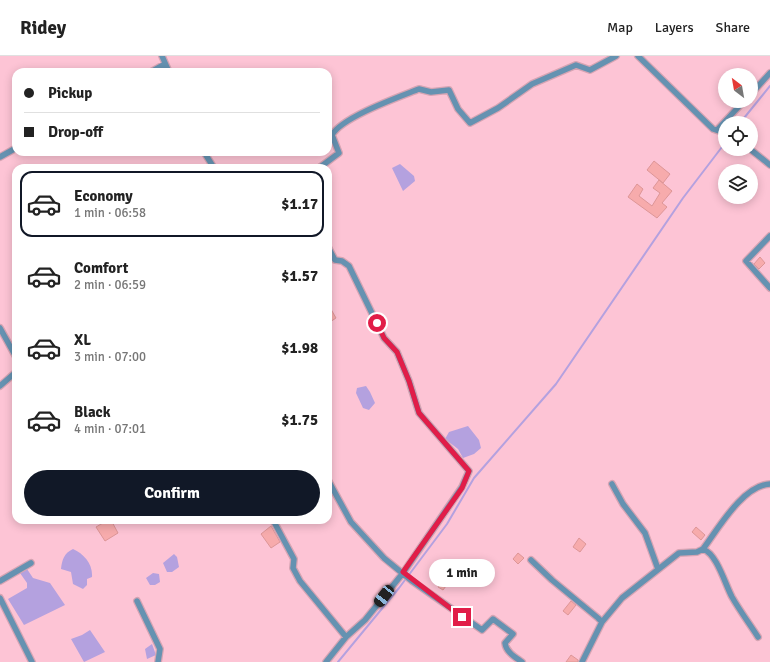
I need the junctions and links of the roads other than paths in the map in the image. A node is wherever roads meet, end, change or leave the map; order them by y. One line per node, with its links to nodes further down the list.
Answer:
1 (162, 56): 4 (street)
2 (616, 56): 11 (street)
3 (638, 56): 10 (street)
4 (165, 64): 5 (street); 6 (street)
5 (158, 68)
6 (167, 68)
7 (770, 73): 8 (street)
8 (758, 86)
9 (737, 108): 10 (street)
10 (717, 130)
11 (332, 135)
12 (332, 135): 16 (street)
13 (12, 150): 15 (street)
14 (758, 155): 17 (street)
15 (0, 157)
16 (324, 164)
17 (770, 165)
18 (770, 236): 20 (street)
19 (332, 254): 33 (street)
20 (770, 288)
21 (0, 328): 22 (street)
22 (12, 350)
23 (12, 376): 24 (street)
24 (0, 386)
25 (612, 484): 32 (street)
26 (770, 484): 29 (street)
27 (332, 487): 33 (street)
28 (275, 524): 38 (street)
29 (703, 549): 32 (street); 39 (street)
30 (531, 560): 37 (street)
31 (31, 563): 34 (street)
32 (658, 569): 37 (street)
33 (405, 575): 38 (street); 43 (street)
34 (0, 581)
35 (0, 598): 40 (street)
36 (137, 601): 41 (street)
37 (602, 622): 44 (street)
38 (346, 637): 42 (street)
39 (758, 637)
40 (32, 662)
41 (158, 662)
42 (326, 662)
43 (522, 662)
44 (582, 662)

